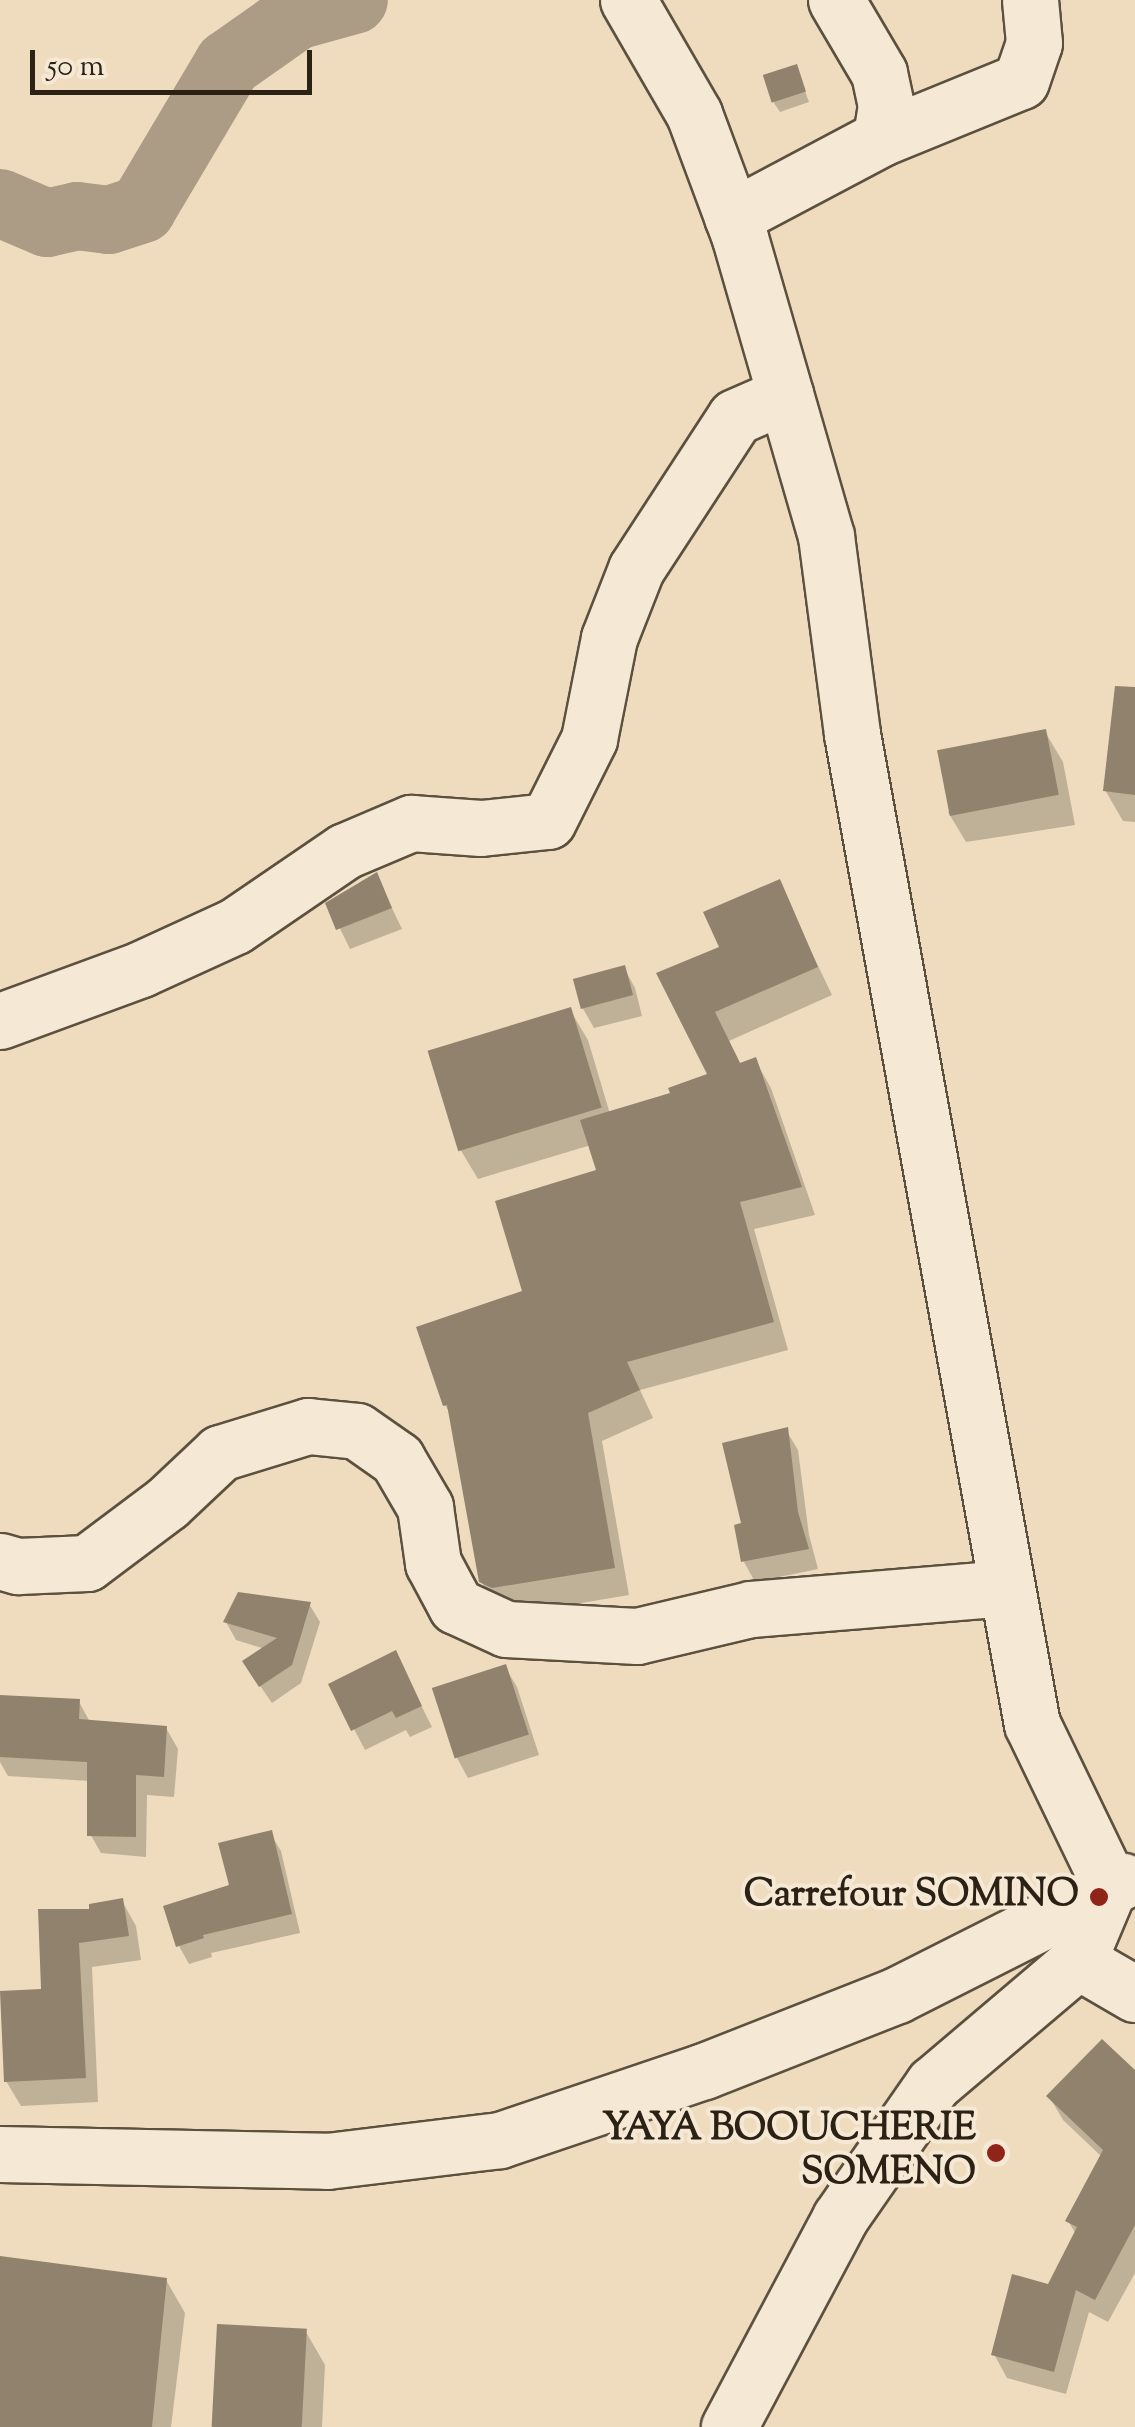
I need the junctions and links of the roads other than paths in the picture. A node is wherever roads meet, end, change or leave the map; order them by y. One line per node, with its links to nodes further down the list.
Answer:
1 (628, 0): 5 (street)
2 (836, 0): 4 (street)
3 (1030, 0): 4 (street)
4 (881, 138): 5 (street)
5 (732, 217): 6 (street)
6 (785, 394): 7 (street); 9 (street)
7 (0, 1021)
8 (0, 1561): 9 (street)
9 (1006, 1588): 10 (street)
10 (1123, 1881): 11 (street); 13 (street)
11 (1078, 1961): 12 (street); 14 (street)
12 (1135, 1994)
13 (0, 2154)
14 (729, 2427)

